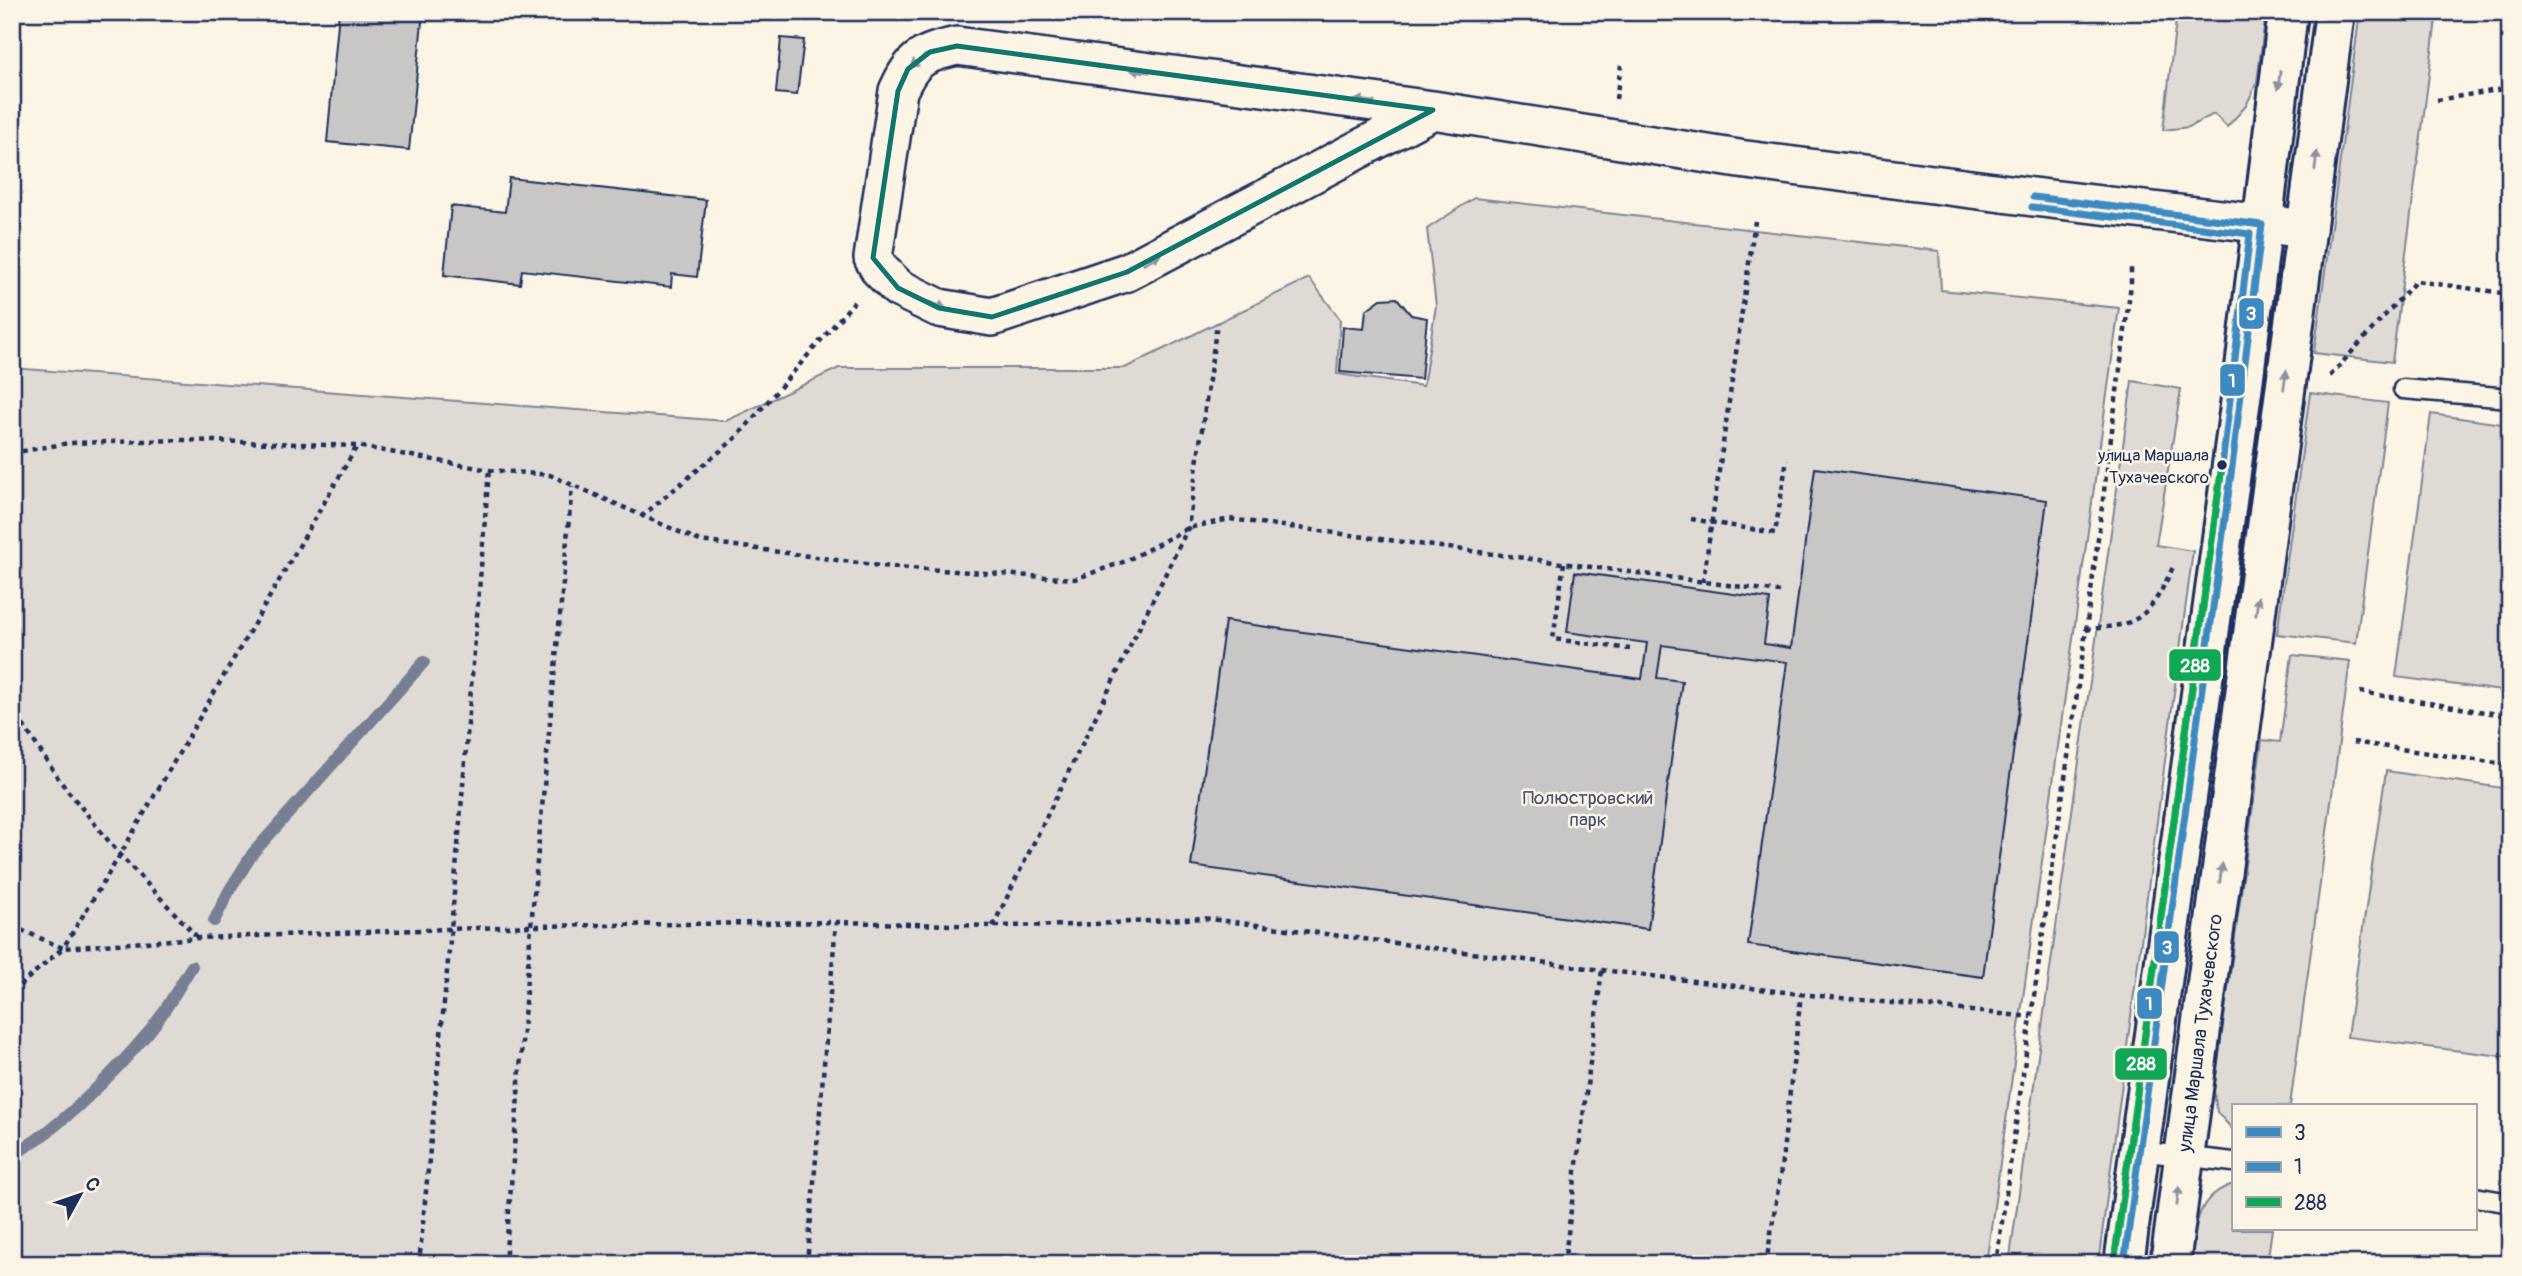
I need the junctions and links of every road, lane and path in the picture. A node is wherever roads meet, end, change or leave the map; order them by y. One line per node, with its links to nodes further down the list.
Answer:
1 (2288, 12): 7 (street, one-way to 7)
2 (2335, 12): 8 (street, улица Маршала Тухачевского, one-way to 2)
3 (2510, 88): 4 (path)
4 (2437, 100)
5 (1433, 110): 7 (street); 10 (street, one-way to 5); 10 (street, one-way to 10)
6 (1755, 221): 23 (path)
7 (2262, 225): 8 (street); 48 (street)
8 (2307, 229): 49 (street, улица Маршала Тухачевского, one-way to 8)
9 (2131, 265): 29 (path)
10 (880, 270): 21 (path)
11 (2510, 294): 13 (path)
12 (1217, 323): 24 (path)
13 (2327, 379)
14 (2403, 389): 15 (lane)
15 (2510, 398)
16 (357, 446): 17 (path); 19 (path); 36 (path)
17 (12, 453)
18 (1787, 459): 23 (path)
19 (489, 470): 20 (path); 41 (path)
20 (572, 486): 21 (path); 39 (path)
21 (641, 517): 24 (path)
22 (1691, 519): 23 (path)
23 (1712, 522): 27 (path)
24 (1188, 528): 26 (path); 40 (path)
25 (2178, 555): 29 (path)
26 (1564, 563): 27 (path); 30 (path)
27 (1703, 582): 28 (path)
28 (1780, 592)
29 (2086, 630): 47 (path)
30 (1630, 649)
31 (2360, 692): 33 (path)
32 (12, 708): 36 (path)
33 (2510, 716)
34 (2353, 742): 35 (path)
35 (2510, 765)
36 (120, 855): 42 (path); 43 (path)
37 (836, 922): 39 (path); 40 (path); 55 (path)
38 (12, 926): 43 (path)
39 (531, 926): 41 (path); 54 (path)
40 (993, 926): 44 (path)
41 (451, 930): 42 (path); 53 (path)
42 (198, 938): 43 (path)
43 (63, 948): 45 (path)
44 (1602, 970): 46 (path); 56 (path)
45 (12, 992)
46 (1801, 994): 47 (path); 57 (path)
47 (2031, 1017): 58 (path)
48 (2139, 1151): 49 (lane); 59 (street)
49 (2183, 1157): 50 (lane); 60 (street, улица Маршала Тухачевского, one-way to 49)
50 (2232, 1162)
51 (2476, 1197): 52 (lane)
52 (2510, 1203)
53 (419, 1264)
54 (505, 1264)
55 (807, 1264)
56 (1564, 1264)
57 (1766, 1264)
58 (1996, 1264)
59 (2124, 1264)
60 (2170, 1264)

